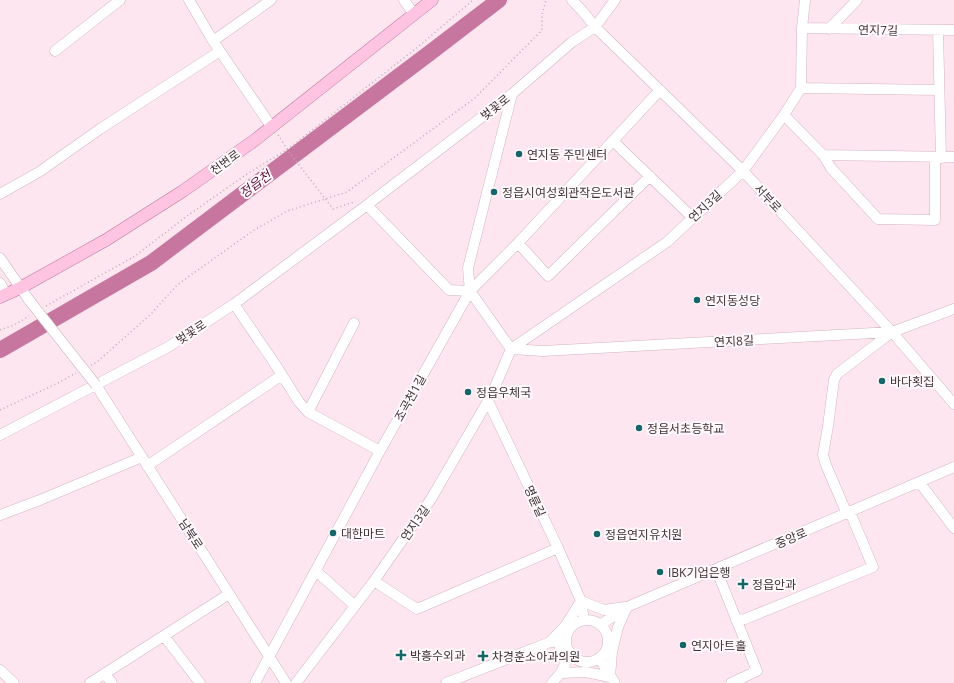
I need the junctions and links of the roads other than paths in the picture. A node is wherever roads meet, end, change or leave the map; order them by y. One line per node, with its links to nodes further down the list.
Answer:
1 (120, 0): 17 (street)
2 (189, 0): 16 (street)
3 (270, 0): 16 (street)
4 (404, 0): 10 (street)
5 (432, 0): 10 (main road, 천변로)
6 (572, 0): 11 (street, 서부로)
7 (615, 0): 11 (street, 벚꽃로)
8 (857, 0): 13 (street)
9 (805, 1): 12 (street, 연지3길)
10 (414, 14): 24 (main road, 천변로)
11 (595, 27): 20 (street, 서부로); 22 (street, 벚꽃로)
12 (802, 28): 13 (street, 연지7길); 19 (street, 연지3길)
13 (829, 29): 14 (street, 연지7길)
14 (938, 30): 15 (street, 연지7길); 21 (street)
15 (954, 30)
16 (213, 42): 18 (street)
17 (55, 51)
18 (220, 51): 24 (street); 31 (street)
19 (800, 88): 21 (street); 23 (street, 연지3길)
20 (660, 90): 25 (street, 조곡천1길); 29 (street, 서부로)
21 (939, 90): 28 (street)
22 (512, 94): 32 (street, 벚꽃로); 38 (street)
23 (784, 115): 26 (street); 29 (street, 연지3길)
24 (272, 126): 37 (main road, 천변로)
25 (613, 141): 30 (street); 34 (street, 조곡천1길)
26 (823, 155): 28 (street); 28 (street)
27 (954, 157): 28 (street)
28 (938, 158)
29 (743, 171): 33 (street, 연지3길); 43 (street, 서부로)
30 (650, 176): 33 (street); 34 (street)
31 (0, 194)
32 (367, 205): 38 (street); 40 (street, 벚꽃로)
33 (693, 218): 44 (street, 연지3길)
34 (518, 243): 38 (street, 조곡천1길)
35 (0, 258): 37 (street, 남북로)
36 (0, 283): 39 (street)
37 (20, 288): 39 (main road, 천변로); 46 (street, 남북로, bridge)
38 (470, 291): 44 (street); 51 (street, 조곡천1길)
39 (3, 296)
40 (234, 304): 45 (street); 46 (street, 벚꽃로)
41 (954, 309): 43 (street, 연지8길)
42 (354, 323): 49 (street)
43 (892, 332): 44 (street, 연지8길); 48 (street, 서부로); 55 (street)
44 (511, 349): 47 (street, 연지3길)
45 (282, 375): 49 (street); 52 (street)
46 (96, 385): 50 (street, 벚꽃로); 52 (street, 남북로)
47 (488, 401): 58 (street, 명륜길); 61 (street, 연지3길)
48 (954, 404)
49 (308, 412): 51 (street)
50 (0, 435)
51 (380, 451): 60 (street, 조곡천1길)
52 (144, 461): 56 (street); 62 (street, 남북로)
53 (954, 467): 54 (street, 중앙로)
54 (920, 482): 55 (street, 중앙로); 57 (street)
55 (848, 513): 59 (street, 중앙로); 67 (street)
56 (0, 515)
57 (954, 528)
58 (558, 548): 61 (street); 63 (street, 명륜길)
59 (716, 569): 65 (street, 중앙로); 67 (street)
60 (316, 571): 64 (street); 72 (street, 조곡천1길)
61 (374, 580): 64 (street, 연지3길)
62 (230, 594): 69 (street); 72 (street, 남북로)
63 (581, 601): 65 (street); 66 (street, 명륜길); 70 (street)
64 (355, 606): 85 (street, 연지3길)
65 (627, 607): 68 (street); 78 (street)
66 (584, 620): 68 (street); 71 (street)
67 (736, 620): 88 (street)
68 (600, 625): 74 (street)
69 (164, 636): 77 (street); 82 (street)
70 (550, 642): 71 (street); 76 (street); 86 (street)
71 (566, 642): 73 (street)
72 (270, 657): 83 (street, 조곡천1길); 84 (street, 남북로)
73 (573, 658): 74 (street); 76 (street)
74 (599, 658): 78 (street)
75 (0, 670): 79 (street)
76 (561, 673): 78 (street); 87 (street)
77 (105, 674): 80 (street); 81 (street)
78 (612, 680)
79 (14, 683)
80 (90, 683)
81 (112, 683)
82 (200, 683)
83 (255, 683)
84 (286, 683)
85 (296, 683)
86 (446, 683)
87 (552, 683)
88 (730, 683)

